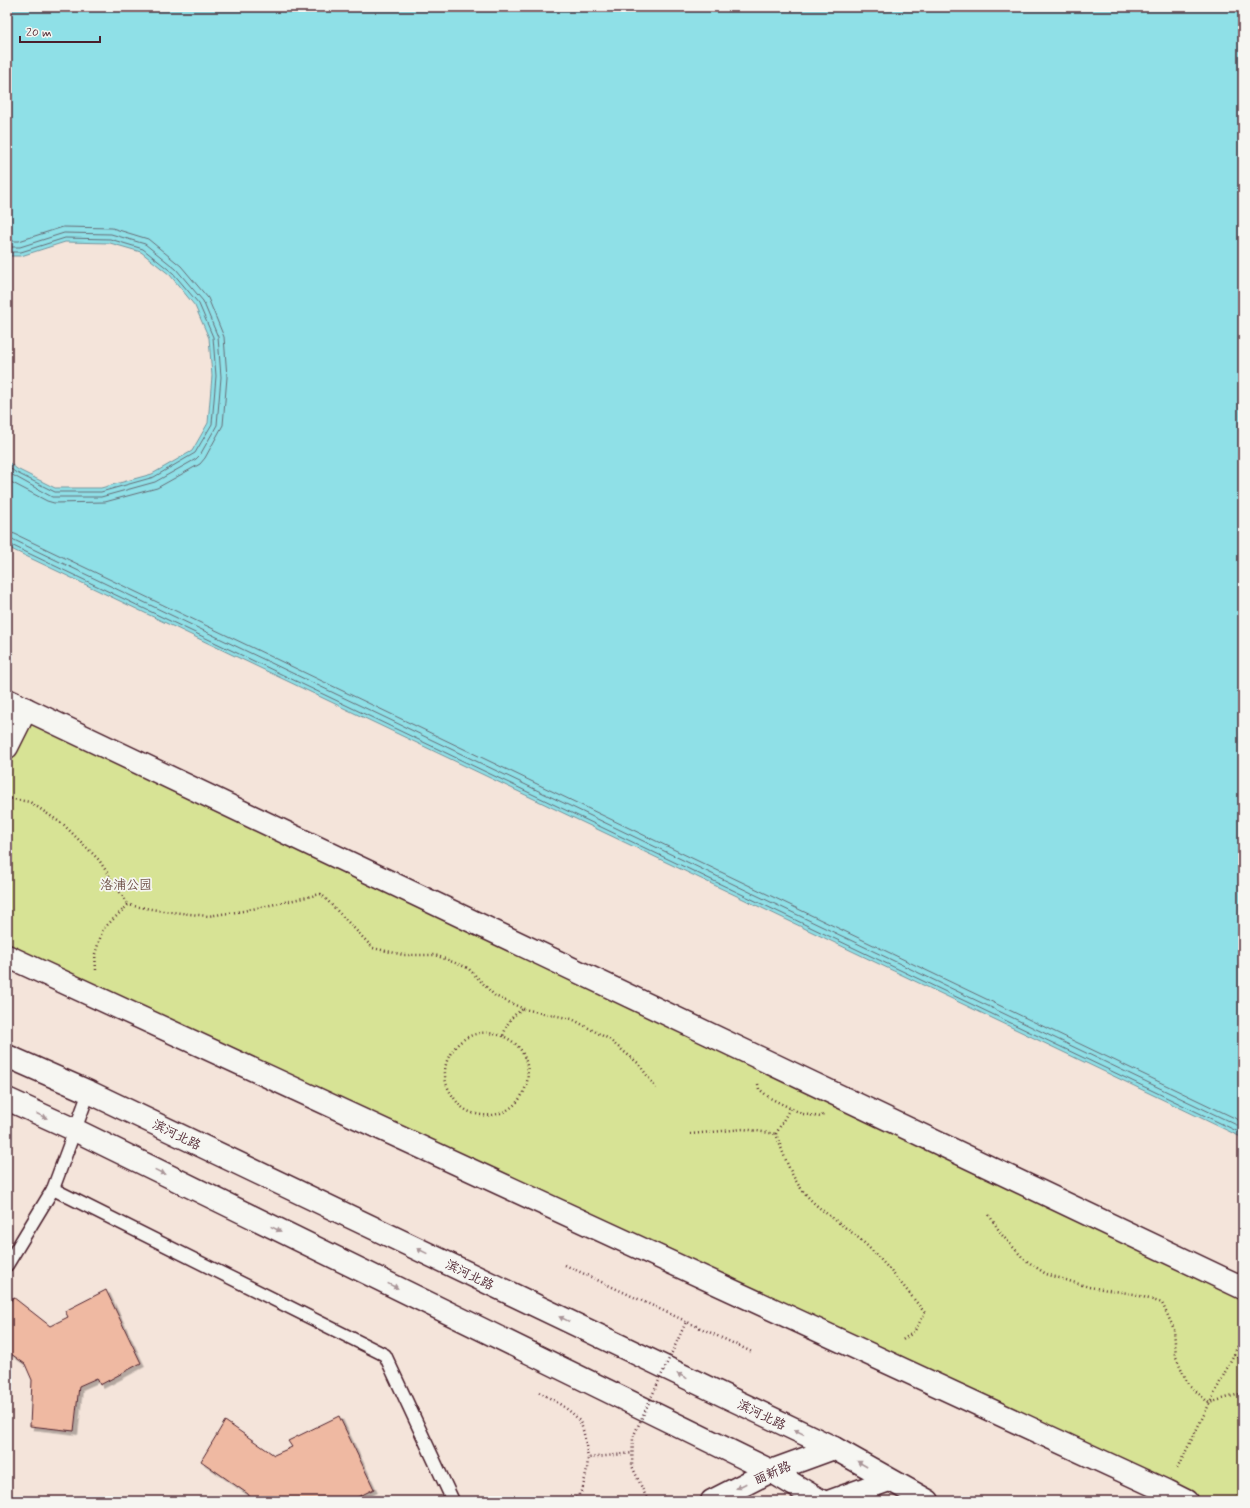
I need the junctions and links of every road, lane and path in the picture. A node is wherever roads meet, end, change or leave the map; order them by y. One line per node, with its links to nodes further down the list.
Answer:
1 (7, 700): 2 (street)
2 (26, 709): 3 (street); 13 (street)
3 (7, 747)
4 (7, 798): 5 (path)
5 (128, 905): 7 (path); 8 (path)
6 (7, 956): 7 (street)
7 (103, 1001): 26 (street)
8 (524, 1009): 9 (path); 11 (path)
9 (503, 1036): 9 (path)
10 (7, 1056): 12 (street, 滨河北路)
11 (656, 1088)
12 (89, 1092): 15 (lane); 32 (street, 滨河北路, one-way to 12)
13 (841, 1096): 17 (path); 22 (street)
14 (7, 1099): 15 (street, one-way to 15)
15 (75, 1130): 18 (lane); 35 (street, one-way to 35)
16 (690, 1134): 17 (path)
17 (776, 1134): 26 (path)
18 (53, 1189): 20 (lane); 38 (lane)
19 (989, 1215): 31 (path)
20 (7, 1265)
21 (565, 1266): 23 (path)
22 (1243, 1288)
23 (686, 1322): 25 (path); 33 (path, bridge)
24 (1243, 1336): 27 (path)
25 (752, 1352)
26 (869, 1354): 37 (street)
27 (1234, 1354): 28 (path); 31 (path)
28 (1243, 1362)
29 (539, 1392): 34 (path)
30 (1243, 1393): 31 (path)
31 (1209, 1403): 37 (path)
32 (834, 1448): 35 (street, 丽新路); 36 (street, 滨河北路, one-way to 32)
33 (633, 1453): 34 (path); 40 (path, bridge)
34 (588, 1458): 39 (path)
35 (771, 1471): 41 (street, 丽新路, one-way to 41); 42 (street)
36 (889, 1480): 43 (street); 44 (street, 滨河北路)
37 (1166, 1491): 45 (street)
38 (453, 1501)
39 (574, 1501)
40 (648, 1501)
41 (712, 1501)
42 (821, 1501)
43 (831, 1501)
44 (928, 1501)
45 (1186, 1501)

